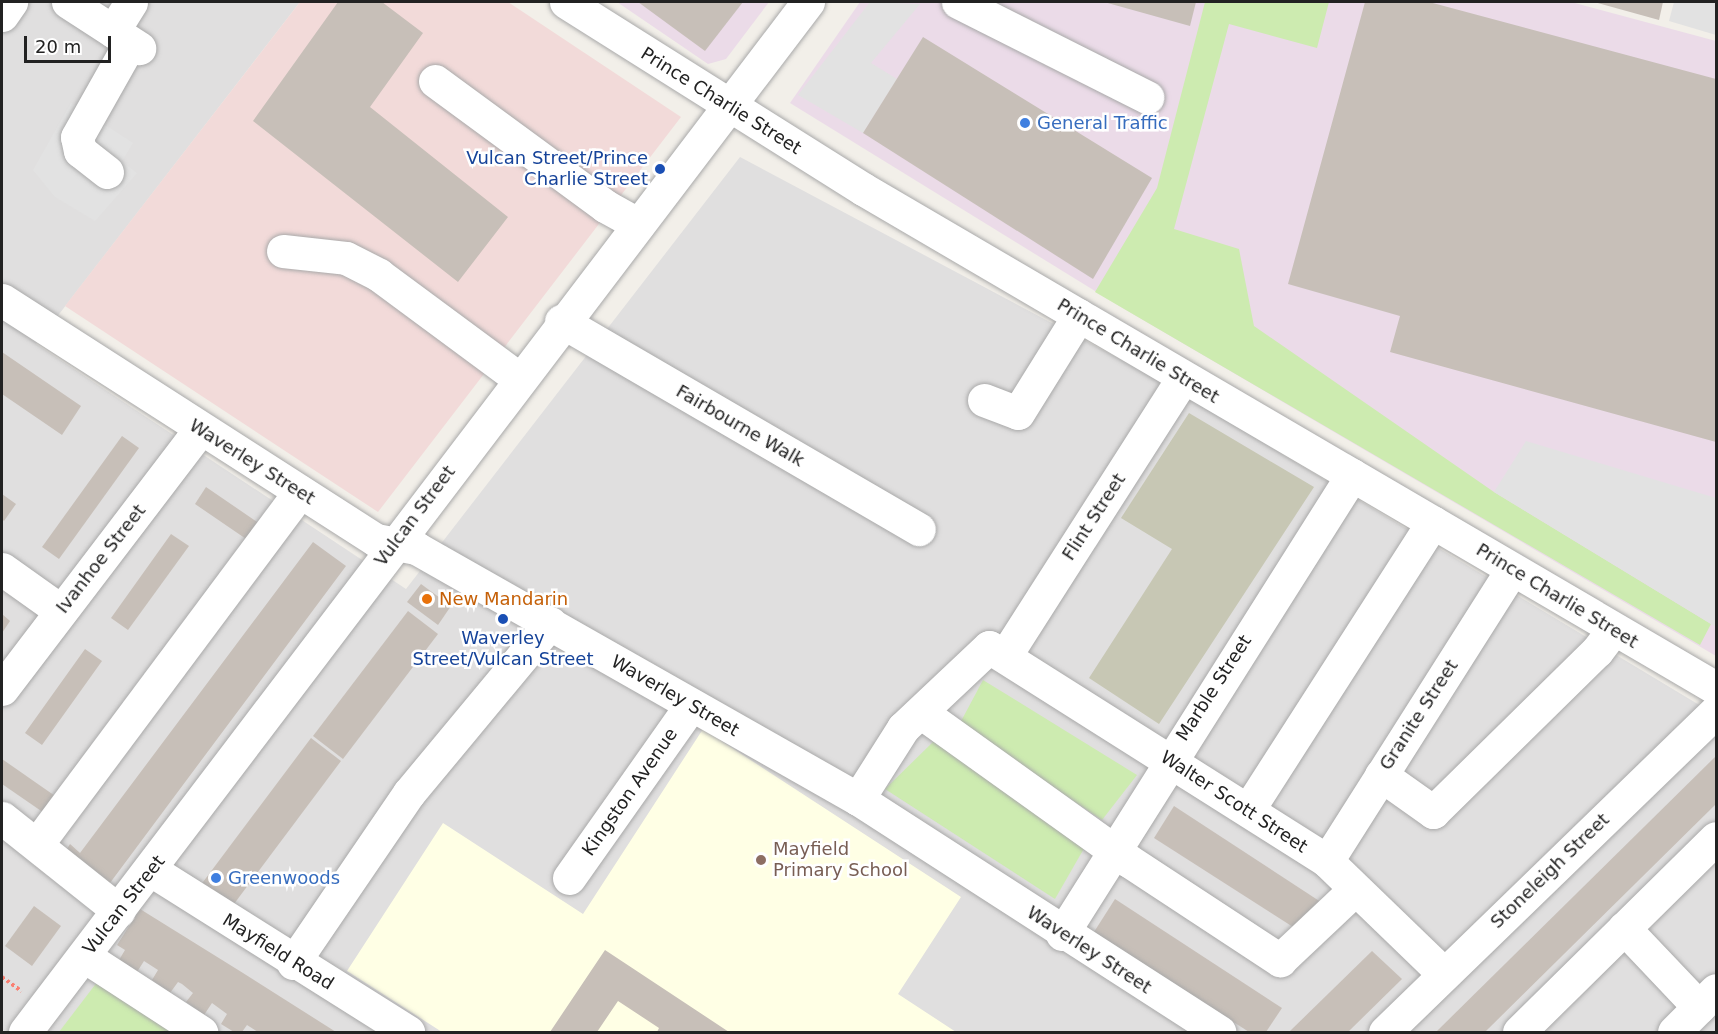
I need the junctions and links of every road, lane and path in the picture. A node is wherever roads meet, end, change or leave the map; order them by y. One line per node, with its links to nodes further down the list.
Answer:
1 (68, 2): 6 (street)
2 (131, 2): 6 (street)
3 (566, 2): 9 (street, Prince Charlie Street)
4 (808, 2): 9 (street, Vulcan Street)
5 (958, 2): 8 (street)
6 (127, 41): 10 (street)
7 (435, 81): 11 (street)
8 (1147, 97)
9 (730, 109): 11 (street, Vulcan Street); 14 (street, Prince Charlie Street)
10 (107, 172)
11 (638, 224): 15 (street, Vulcan Street)
12 (283, 251): 16 (street)
13 (2, 300): 19 (street, Waverley Street)
14 (1079, 315): 17 (street, Prince Charlie Street); 18 (street)
15 (561, 321): 16 (street, Vulcan Street); 23 (street, Fairbourne Walk)
16 (518, 378): 24 (street, Vulcan Street)
17 (1183, 378): 20 (street, Prince Charlie Street); 30 (street, Flint Street)
18 (984, 400)
19 (200, 429): 21 (street, Waverley Street); 27 (street, Ivanhoe Street)
20 (1352, 475): 22 (street, Prince Charlie Street); 36 (street, Marble Street)
21 (300, 492): 24 (street, Waverley Street); 42 (street)
22 (1433, 522): 26 (street, Prince Charlie Street); 39 (street)
23 (919, 530)
24 (394, 544): 28 (street, Waverley Street); 45 (street, Vulcan Street)
25 (2, 569): 27 (street)
26 (1512, 570): 29 (street, Prince Charlie Street); 37 (street, Granite Street)
27 (61, 611): 32 (street, Ivanhoe Street)
28 (550, 623): 33 (street, Waverley Street); 52 (street)
29 (1613, 630): 31 (street, Prince Charlie Street); 37 (street)
30 (1005, 656): 35 (street); 36 (street, Walter Scott Street)
31 (1716, 688)
32 (2, 689)
33 (691, 705): 38 (street, Waverley Street); 46 (street, Kingston Avenue)
34 (1716, 711): 53 (street, Stoneleigh Street)
35 (922, 713): 38 (street); 43 (street)
36 (1168, 759): 39 (street, Walter Scott Street); 43 (street, Marble Street)
37 (1381, 774): 44 (street, Granite Street)
38 (858, 799): 50 (street, Waverley Street)
39 (1248, 810): 44 (street, Walter Scott Street)
40 (2, 818): 42 (street)
41 (1716, 838): 49 (street)
42 (38, 843): 48 (street)
43 (1113, 847): 47 (street); 50 (street, Marble Street)
44 (1326, 861): 47 (street, Walter Scott Street)
45 (151, 870): 48 (street, Vulcan Street); 52 (street, Mayfield Road)
46 (569, 878)
47 (1355, 889): 53 (street, Walter Scott Street)
48 (118, 911): 51 (street, Vulcan Street)
49 (1624, 928): 54 (street); 60 (street)
50 (1062, 934): 58 (street, Waverley Street)
51 (84, 956): 55 (street, Vulcan Street); 56 (street)
52 (293, 963): 57 (street, Mayfield Road)
53 (1443, 973): 59 (street, Stoneleigh Street)
54 (1708, 999): 61 (street)
55 (26, 1032)
56 (201, 1032)
57 (408, 1032)
58 (1219, 1032)
59 (1385, 1032)
60 (1519, 1032)
61 (1674, 1032)

